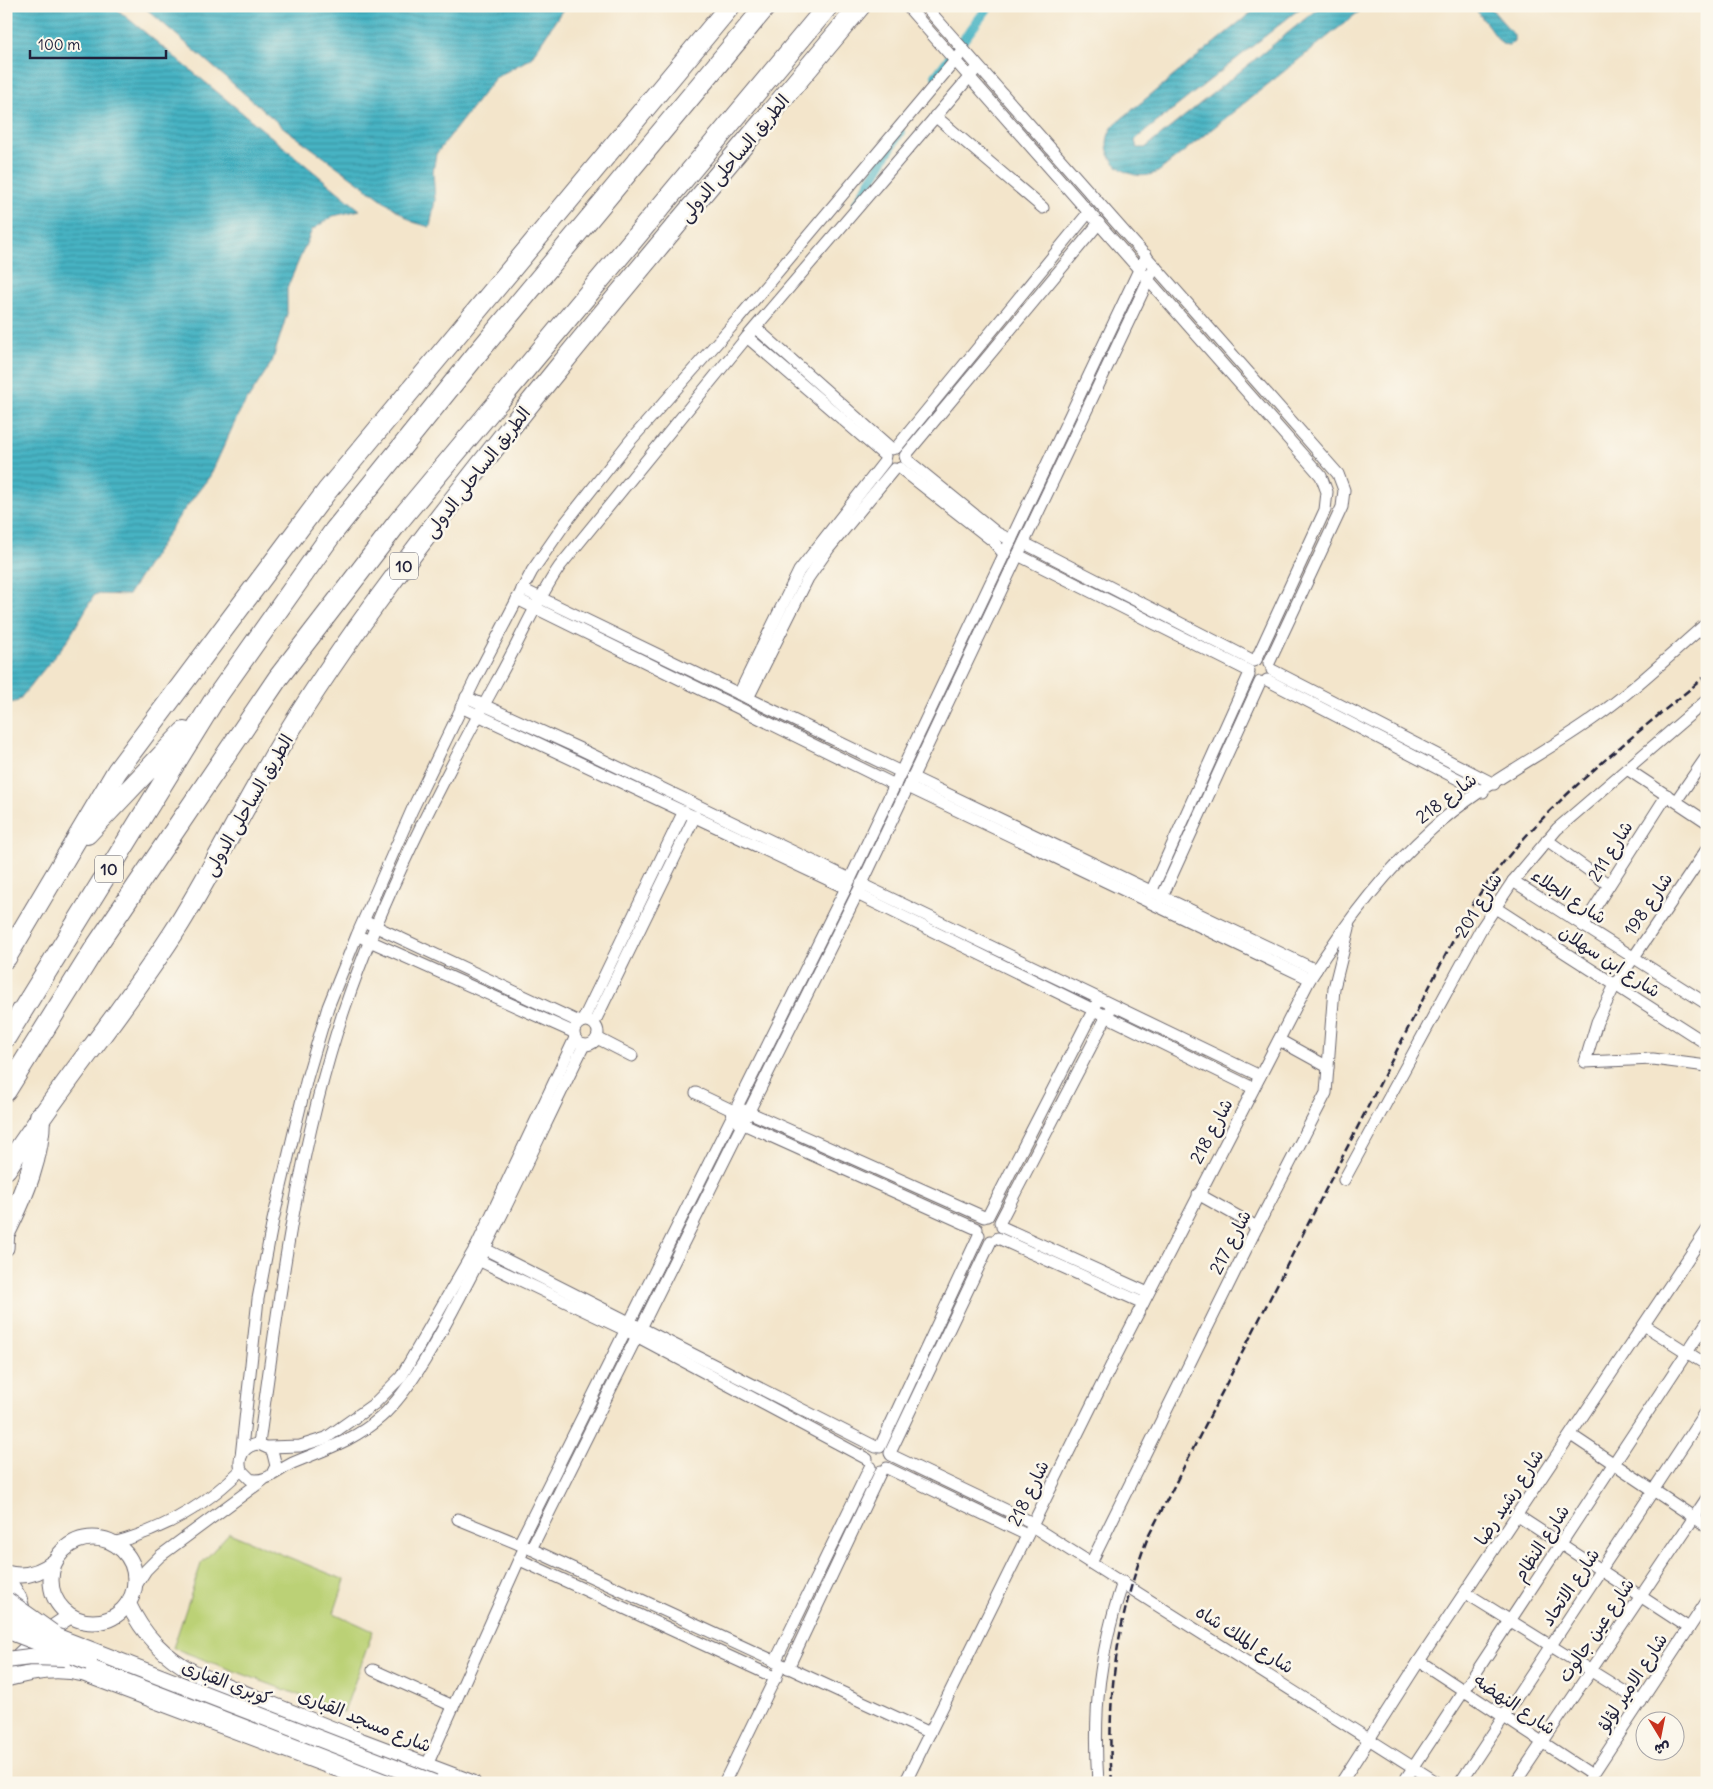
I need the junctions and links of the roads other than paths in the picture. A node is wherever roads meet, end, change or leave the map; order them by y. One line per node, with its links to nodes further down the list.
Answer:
1 (730, 6): 51 (highway, 10)
2 (766, 6): 35 (highway, 10)
3 (828, 6): 85 (highway, الطريق الساحلى الدولى / 10)
4 (860, 6): 88 (highway, الطريق الساحلى الدولى / 10)
5 (907, 6): 8 (street)
6 (925, 6): 7 (street)
7 (964, 50): 8 (street); 9 (street)
8 (955, 61): 10 (street); 28 (street)
9 (978, 67): 10 (street); 15 (street)
10 (969, 76): 11 (street); 13 (street)
11 (935, 116): 12 (street); 19 (street)
12 (1043, 208)
13 (1089, 212): 14 (street); 21 (street)
14 (1099, 223): 17 (street); 21 (street)
15 (1146, 255): 16 (street); 17 (street)
16 (1155, 266): 18 (street); 32 (street)
17 (1139, 269): 18 (street); 22 (street)
18 (1149, 280): 23 (street); 31 (street)
19 (756, 328): 20 (street); 21 (street)
20 (747, 337): 21 (street); 29 (street)
21 (895, 458): 24 (street); 26 (street); 33 (street)
22 (1030, 500): 23 (street); 24 (street)
23 (1040, 509): 25 (street)
24 (1011, 540): 26 (street)
25 (1024, 543): 27 (street); 31 (street)
26 (1004, 554): 40 (street)
27 (1018, 555): 31 (street); 41 (street)
28 (520, 594): 29 (street); 36 (street)
29 (537, 602): 33 (street); 37 (street); 42 (street)
30 (1707, 623): 43 (street, شارع 218)
31 (1252, 667): 32 (street); 32 (street); 57 (street)
32 (1267, 674): 43 (street); 44 (street); 57 (street)
33 (744, 696): 40 (street)
34 (1707, 700): 39 (street, شارع 201)
35 (213, 702): 51 (highway); 77 (highway, 10)
36 (464, 702): 37 (street); 60 (street)
37 (480, 710): 46 (street); 54 (street); 62 (street)
38 (1707, 756): 45 (street, شارع 211)
39 (1627, 769): 45 (street); 49 (street, شارع 201)
40 (901, 772): 42 (street)
41 (910, 782): 52 (street); 56 (street)
42 (895, 784): 54 (street)
43 (1494, 784): 44 (street, شارع 218)
44 (1483, 792): 61 (street, شارع 218)
45 (1671, 798): 48 (street); 55 (street, شارع 211)
46 (684, 811): 47 (street); 76 (street)
47 (695, 816): 54 (street); 76 (street)
48 (1707, 822)
49 (1548, 840): 53 (street, شارع 201); 55 (street)
50 (1707, 849): 67 (street, شارع 198)
51 (70, 853): 66 (highway, 10)
52 (1084, 865): 57 (street); 59 (street)
53 (1513, 881): 58 (street, شارع 201); 63 (street, شارع الجلاء)
54 (848, 883): 87 (street)
55 (1609, 885): 63 (street, شارع 211)
56 (859, 889): 68 (street); 89 (street)
57 (1157, 894): 59 (street)
58 (1494, 907): 70 (street, شارع ابن سهلان); 91 (street, شارع 201)
59 (1194, 918): 69 (street)
60 (363, 921): 62 (street); 64 (street)
61 (1351, 922): 69 (street, شارع 218); 82 (street, شارع 217)
62 (374, 926): 65 (street); 76 (street)
63 (1583, 926): 67 (street, شارع الجلاء)
64 (357, 935): 65 (street); 102 (street)
65 (369, 941): 76 (street); 103 (street)
66 (6, 958)
67 (1633, 958): 70 (street, شارع 198); 72 (street, شارع الجلاء)
68 (1037, 975): 71 (street); 74 (street)
69 (1313, 975): 78 (street, شارع 218)
70 (1615, 985): 79 (street, شارع ابن سهلان); 81 (street, شارع 198)
71 (1099, 999): 73 (street); 74 (street)
72 (1707, 1004)
73 (1112, 1005): 75 (street); 83 (street)
74 (1094, 1010): 75 (street); 93 (street)
75 (1107, 1016): 84 (street); 97 (street)
76 (581, 1030): 80 (street); 99 (street)
77 (6, 1037)
78 (1279, 1040): 82 (street); 83 (street, شارع 218)
79 (1707, 1044)
80 (632, 1056)
81 (1707, 1066)
82 (1328, 1067): 94 (street, شارع 217)
83 (1260, 1076): 84 (street, شارع 218)
84 (1253, 1088): 92 (street, شارع 218)
85 (6, 1091)
86 (696, 1093): 87 (street)
87 (734, 1112): 89 (street); 106 (street)
88 (40, 1116): 90 (highway, الطريق الساحلى الدولى / 10); 98 (highway)
89 (747, 1118): 93 (street); 96 (street); 107 (street)
90 (6, 1169)
91 (1344, 1180)
92 (1198, 1194): 94 (street); 101 (street, شارع 218)
93 (986, 1217): 96 (street); 97 (street)
94 (1257, 1227): 133 (street, شارع 217)
95 (1707, 1230): 105 (street, شارع رشيد رضا)
96 (978, 1232): 97 (street); 113 (street)
97 (998, 1232): 101 (street); 114 (street)
98 (6, 1234)
99 (481, 1247): 100 (street); 106 (street)
100 (475, 1258): 106 (street); 112 (street); 120 (street)
101 (1145, 1298): 127 (street, شارع 218)
102 (258, 1299): 103 (street); 115 (street)
103 (278, 1302): 112 (street)
104 (1707, 1322): 108 (street, شارع النظام)
105 (1644, 1324): 108 (street); 111 (street, شارع رشيد رضا)
106 (627, 1325): 107 (street); 130 (street)
107 (640, 1332): 113 (street); 116 (street); 130 (street)
108 (1687, 1352): 109 (street); 117 (street, شارع النظام)
109 (1707, 1365)
110 (1707, 1409): 121 (street, شارع الاتحاد)
111 (1570, 1436): 117 (street); 123 (street, شارع رشيد رضا)
112 (263, 1445): 115 (street); 120 (street)
113 (878, 1447): 114 (street); 116 (street)
114 (890, 1454): 119 (street); 127 (street)
115 (241, 1456): 118 (street)
116 (868, 1463): 119 (street); 154 (street)
117 (1613, 1464): 121 (street); 129 (street, شارع النظام)
118 (241, 1470): 120 (street); 128 (street)
119 (884, 1470): 127 (street); 154 (street)
120 (267, 1478): 137 (street)
121 (1653, 1491): 124 (street); 134 (street, شارع الاتحاد)
122 (1707, 1498): 124 (street, شارع عين جالوت)
123 (1518, 1516): 129 (street); 138 (street, شارع رشيد رضا)
124 (1694, 1518): 126 (street); 139 (street, شارع عين جالوت)
125 (458, 1519): 130 (street)
126 (1707, 1526)
127 (1031, 1528): 133 (street, شارع الملك شاه); 164 (street, شارع 218)
128 (113, 1543): 132 (street); 137 (street)
129 (1561, 1544): 134 (street); 145 (street, شارع النظام)
130 (525, 1547): 131 (street); 154 (street)
131 (520, 1560): 158 (street); 162 (street)
132 (54, 1562): 135 (street); 143 (street)
133 (1092, 1563): 136 (street, شارع الملك شاه)
134 (1601, 1572): 139 (street); 149 (street, شارع الاتحاد)
135 (6, 1574): 150 (street)
136 (1122, 1582): 165 (street, شارع الملك شاه); 176 (street)
137 (135, 1587): 142 (street)
138 (1466, 1593): 145 (street); 152 (street, شارع رشيد رضا)
139 (1639, 1596): 146 (street); 157 (street, شارع عين جالوت)
140 (1707, 1601): 146 (street, شارع الامير لؤلؤ)
141 (6, 1602): 148 (highway, bridge)
142 (128, 1603): 143 (street); 167 (street, شارع مسجد القبارى)
143 (70, 1616): 150 (street)
144 (6, 1617): 148 (main road, كوبرى القبارى, bridge)
145 (1510, 1621): 149 (street); 160 (street, شارع النظام)
146 (1689, 1628): 161 (street, شارع الامير لؤلؤ)
147 (6, 1630): 153 (main road, كوبرى القبارى, bridge)
148 (51, 1634): 172 (main road, كوبرى القبارى, bridge)
149 (1551, 1646): 157 (street); 163 (street, شارع الاتحاد)
150 (26, 1648): 155 (street)
151 (6, 1660): 153 (main road, bridge)
152 (1419, 1661): 160 (street, شارع النهضه); 165 (street, شارع رشيد رضا)
153 (90, 1662): 171 (main road, كوبرى القبارى)
154 (781, 1665): 158 (street); 164 (street)
155 (6, 1667)
156 (373, 1670): 162 (street)
157 (1590, 1671): 161 (street); 166 (street, شارع عين جالوت)
158 (776, 1678): 174 (street)
159 (6, 1679): 170 (street)
160 (1464, 1691): 163 (street, شارع النهضه); 168 (street, شارع النظام)
161 (1640, 1702): 169 (street, شارع الامير لؤلؤ)
162 (453, 1706): 167 (street)
163 (1504, 1717): 166 (street, شارع النهضه); 180 (street, شارع الاتحاد)
164 (930, 1733): 175 (street, شارع 218)
165 (1368, 1738): 168 (street, شارع الملك شاه); 177 (street, شارع رشيد رضا)
166 (1541, 1742): 169 (street, شارع النهضه); 181 (street, شارع عين جالوت)
167 (427, 1765): 173 (street, شارع مسجد القبارى)
168 (1413, 1767): 178 (street, شارع النظام); 179 (street, شارع الملك شاه)
169 (1590, 1779)
170 (374, 1783)
171 (399, 1783)
172 (434, 1783)
173 (473, 1783)
174 (724, 1783)
175 (905, 1783)
176 (1098, 1783)
177 (1341, 1783)
178 (1403, 1783)
179 (1438, 1783)
180 (1460, 1783)
181 (1515, 1783)

